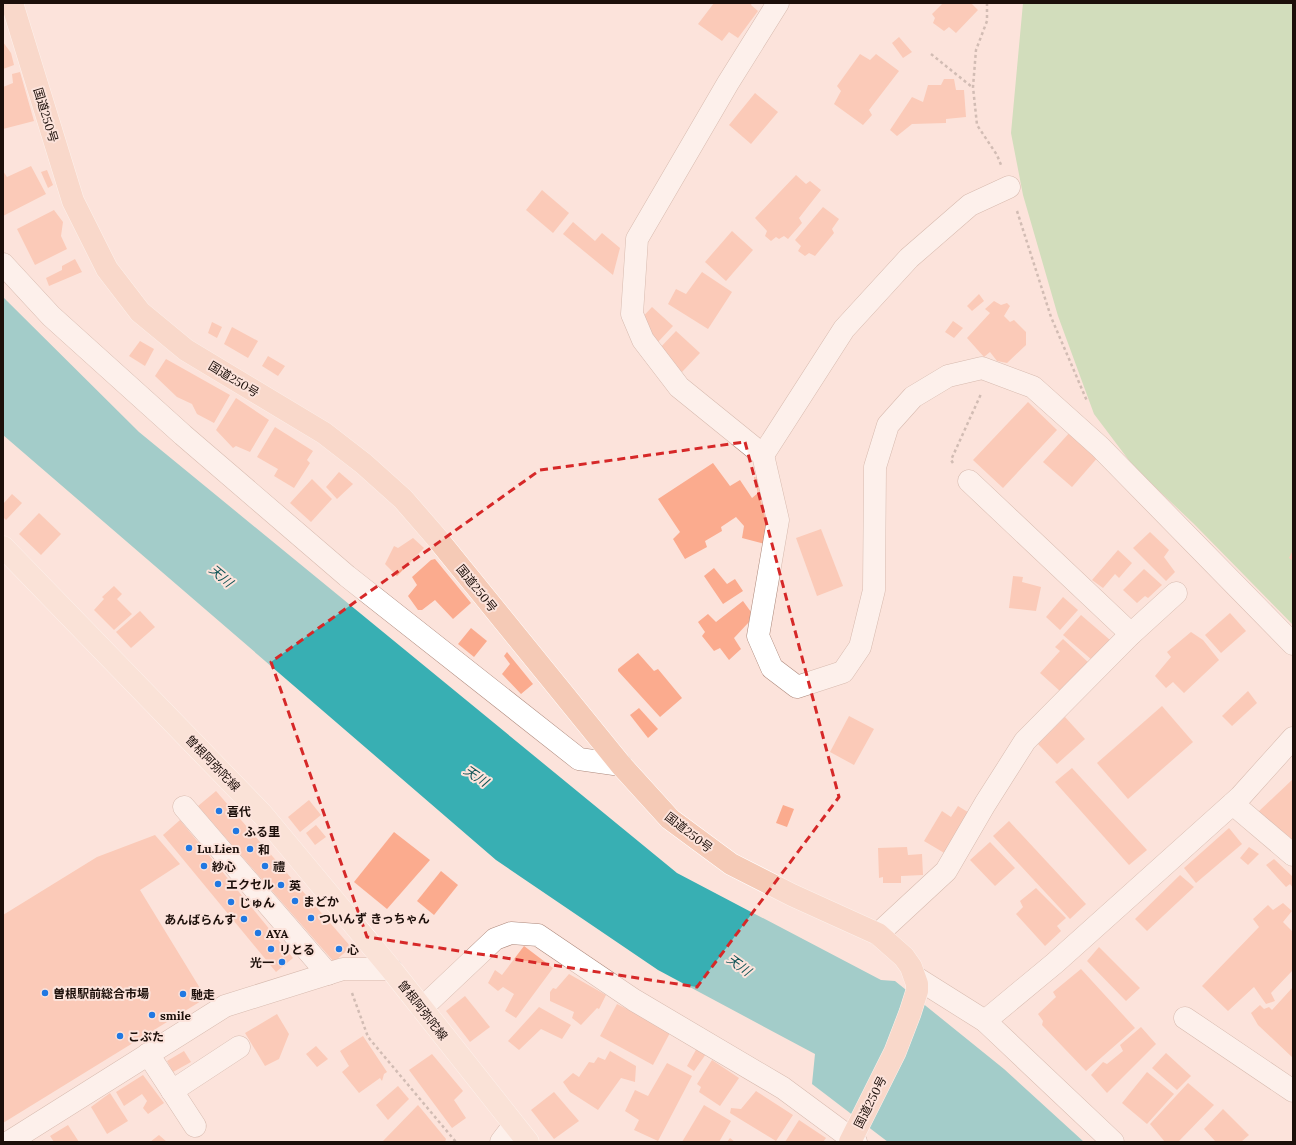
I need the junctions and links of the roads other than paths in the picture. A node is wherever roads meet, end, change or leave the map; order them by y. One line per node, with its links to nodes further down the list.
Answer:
1 (12, 3): 12 (highway, 国道250号)
2 (778, 3): 5 (street)
3 (1009, 187): 5 (street)
4 (3, 264): 12 (street)
5 (763, 454): 10 (street)
6 (968, 481): 9 (street)
7 (3, 547): 17 (main road, 曽根阿弥陀線)
8 (1176, 593): 9 (street)
9 (1131, 634): 16 (street)
10 (1293, 644)
11 (1293, 738): 13 (street)
12 (621, 765): 16 (highway, 国道250号)
13 (1233, 804): 15 (street); 22 (street)
14 (184, 807): 18 (street)
15 (1293, 855)
16 (878, 934): 19 (highway, 国道250号)
17 (391, 969): 18 (street); 20 (main road, 曽根阿弥陀線)
18 (336, 972): 24 (street)
19 (916, 984): 22 (street); 29 (highway, 国道250号)
20 (422, 1008): 28 (main road, 曽根阿弥陀線); 29 (street)
21 (1185, 1018): 25 (street)
22 (985, 1021): 32 (street)
23 (239, 1047): 26 (street)
24 (148, 1054): 26 (street); 30 (street)
25 (1293, 1091)
26 (172, 1092): 27 (street)
27 (194, 1126)
28 (507, 1134): 31 (main road, 曽根阿弥陀線)
29 (853, 1139)
30 (9, 1142)
31 (528, 1142)
32 (1114, 1142)

